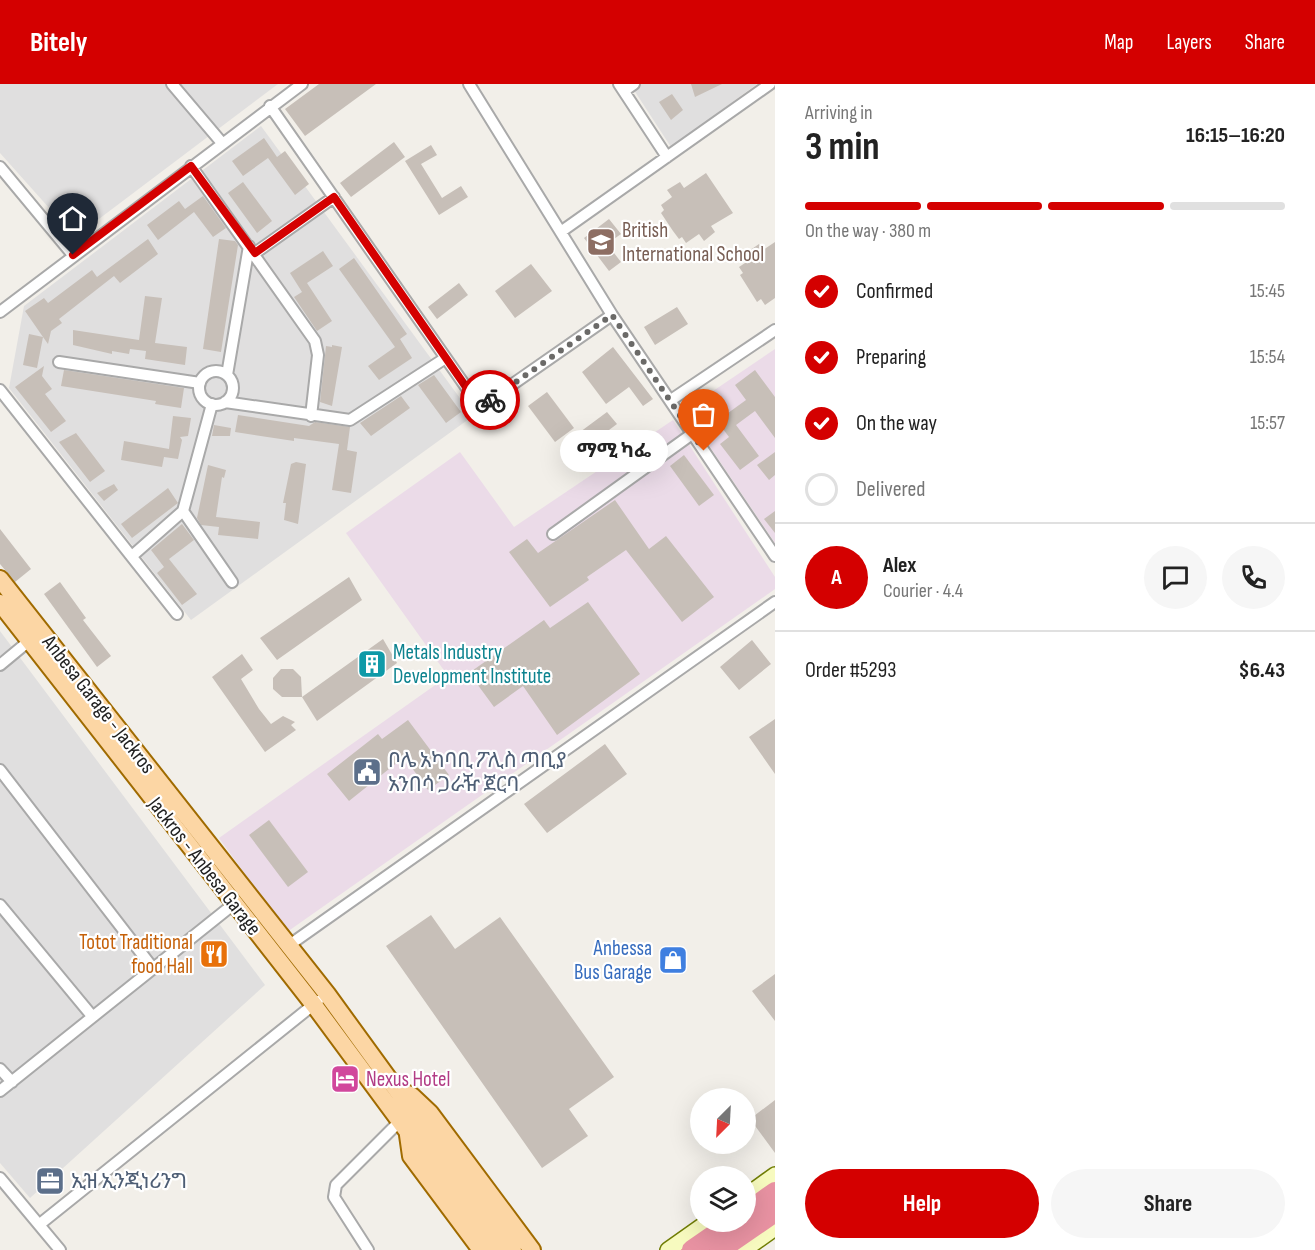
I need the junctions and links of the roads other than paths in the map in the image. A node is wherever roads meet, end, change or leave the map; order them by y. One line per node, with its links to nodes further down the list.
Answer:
1 (172, 84): 9 (street)
2 (302, 84): 6 (street)
3 (469, 84): 14 (street)
4 (634, 84): 7 (street)
5 (770, 84): 10 (street)
6 (290, 87): 8 (street)
7 (622, 87): 10 (street)
8 (270, 106): 9 (street); 13 (street)
9 (222, 143): 11 (street)
10 (667, 157): 14 (street)
11 (191, 166): 15 (street); 16 (street)
12 (0, 167): 16 (street)
13 (334, 197): 15 (street); 20 (street)
14 (562, 231): 18 (street)
15 (252, 249): 22 (street); 28 (street)
16 (73, 255): 17 (street)
17 (0, 312)
18 (612, 315): 20 (street); 25 (street)
19 (775, 330): 25 (street)
20 (444, 358): 28 (street)
21 (58, 362): 23 (street)
22 (226, 375): 23 (street); 26 (street)
23 (200, 382): 27 (street)
24 (0, 390): 32 (street)
25 (671, 400): 29 (street)
26 (225, 402): 27 (street); 28 (street)
27 (212, 404): 30 (street)
28 (311, 416)
29 (692, 434): 31 (street); 33 (street)
30 (183, 511): 32 (street); 35 (street)
31 (553, 534)
32 (132, 556): 38 (street)
33 (775, 556)
34 (0, 579): 42 (main road, Anbesa Garage - Jackros)
35 (232, 582)
36 (775, 602): 45 (street)
37 (0, 603): 39 (main road, Jackros - Anbesa Garage)
38 (177, 614)
39 (29, 641): 40 (street); 42 (main road, Jackros - Anbesa Garage)
40 (0, 665)
41 (0, 770): 46 (street)
42 (142, 772): 43 (main road, Jackros - Anbesa Garage); 45 (main road, Anbesa Garage - Jackros)
43 (235, 903): 46 (street); 47 (main road, Jackros - Anbesa Garage)
44 (0, 905): 48 (street)
45 (288, 946): 47 (main road, Anbesa Garage - Jackros)
46 (152, 967): 48 (street)
47 (320, 999): 51 (main road, Anbesa Garage - Jackros); 53 (main road, Jackros - Anbesa Garage); 60 (street)
48 (92, 1016): 50 (street)
49 (0, 1069): 50 (street)
50 (12, 1082): 52 (street)
51 (393, 1087): 53 (main road, Anbesa Garage - Jackros); 69 (main road)
52 (0, 1091)
53 (406, 1121): 65 (street); 66 (main road); 67 (main road); 68 (main road)
54 (775, 1175): 56 (street)
55 (0, 1178): 60 (street)
56 (756, 1189)
57 (775, 1192): 58 (highway)
58 (756, 1206)
59 (775, 1212): 72 (highway)
60 (40, 1224): 64 (street)
61 (775, 1228): 73 (street)
62 (693, 1232): 70 (street)
63 (718, 1232): 71 (highway)
64 (60, 1250)
65 (368, 1250)
66 (481, 1250)
67 (495, 1250)
68 (513, 1250)
69 (532, 1250)
70 (668, 1250)
71 (692, 1250)
72 (720, 1250)
73 (744, 1250)

